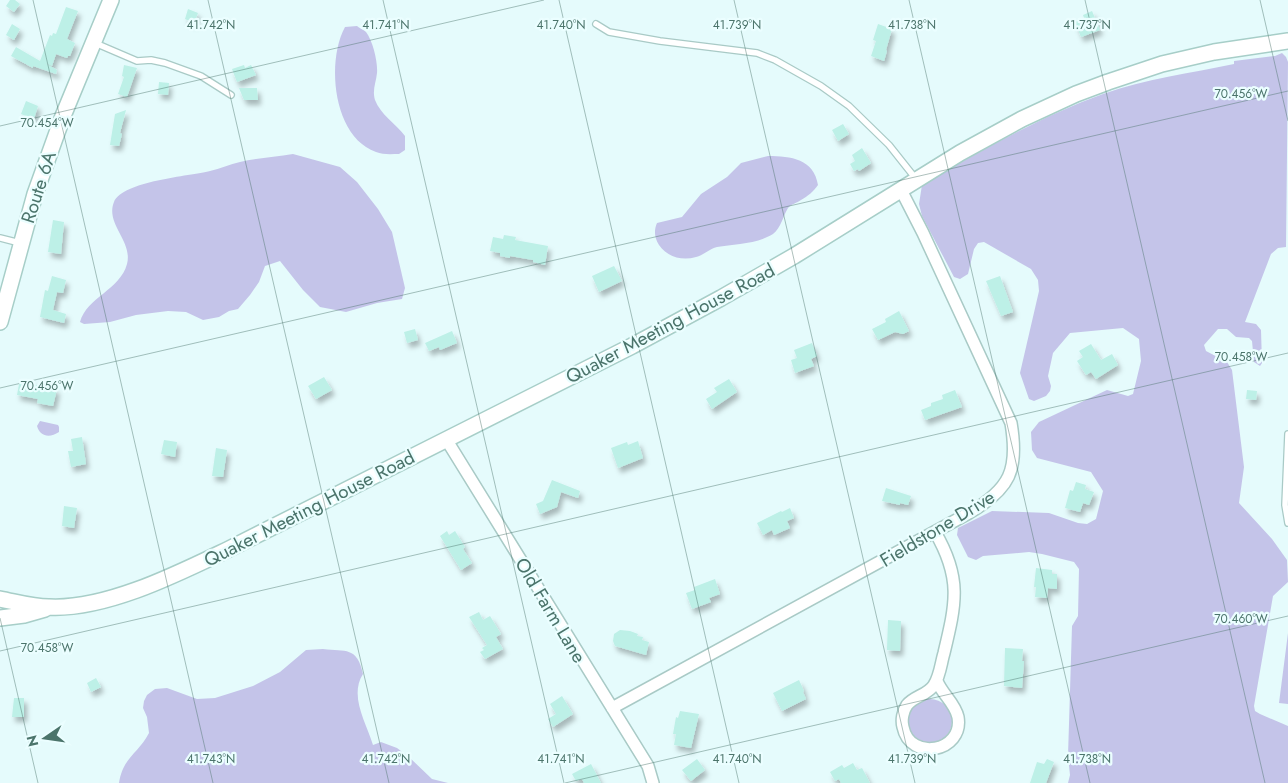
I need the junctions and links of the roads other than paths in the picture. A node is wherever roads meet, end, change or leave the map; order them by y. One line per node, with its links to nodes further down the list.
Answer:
1 (111, 0): 4 (main road, Route 6A)
2 (596, 24): 6 (lane)
3 (1288, 41): 6 (main road, Quaker Meeting House Road)
4 (93, 43): 5 (lane); 9 (main road, Route 6A)
5 (231, 95)
6 (918, 181): 7 (main road, Quaker Meeting House Road)
7 (901, 190): 12 (main road, Quaker Meeting House Road); 14 (street, Fieldstone Drive)
8 (0, 238): 9 (lane)
9 (20, 243): 10 (main road, Route 6A)
10 (0, 322)
11 (1288, 434): 13 (lane)
12 (446, 439): 16 (main road, Quaker Meeting House Road); 19 (street, Old Farm Lane)
13 (1288, 523)
14 (935, 532): 18 (street); 19 (street, Fieldstone Drive)
15 (0, 599): 16 (main road, Quaker Meeting House Road)
16 (48, 608): 17 (main road, Quaker Meeting House Road)
17 (0, 618)
18 (937, 681): 18 (street)
19 (612, 708): 20 (street, Old Farm Lane)
20 (653, 783)

